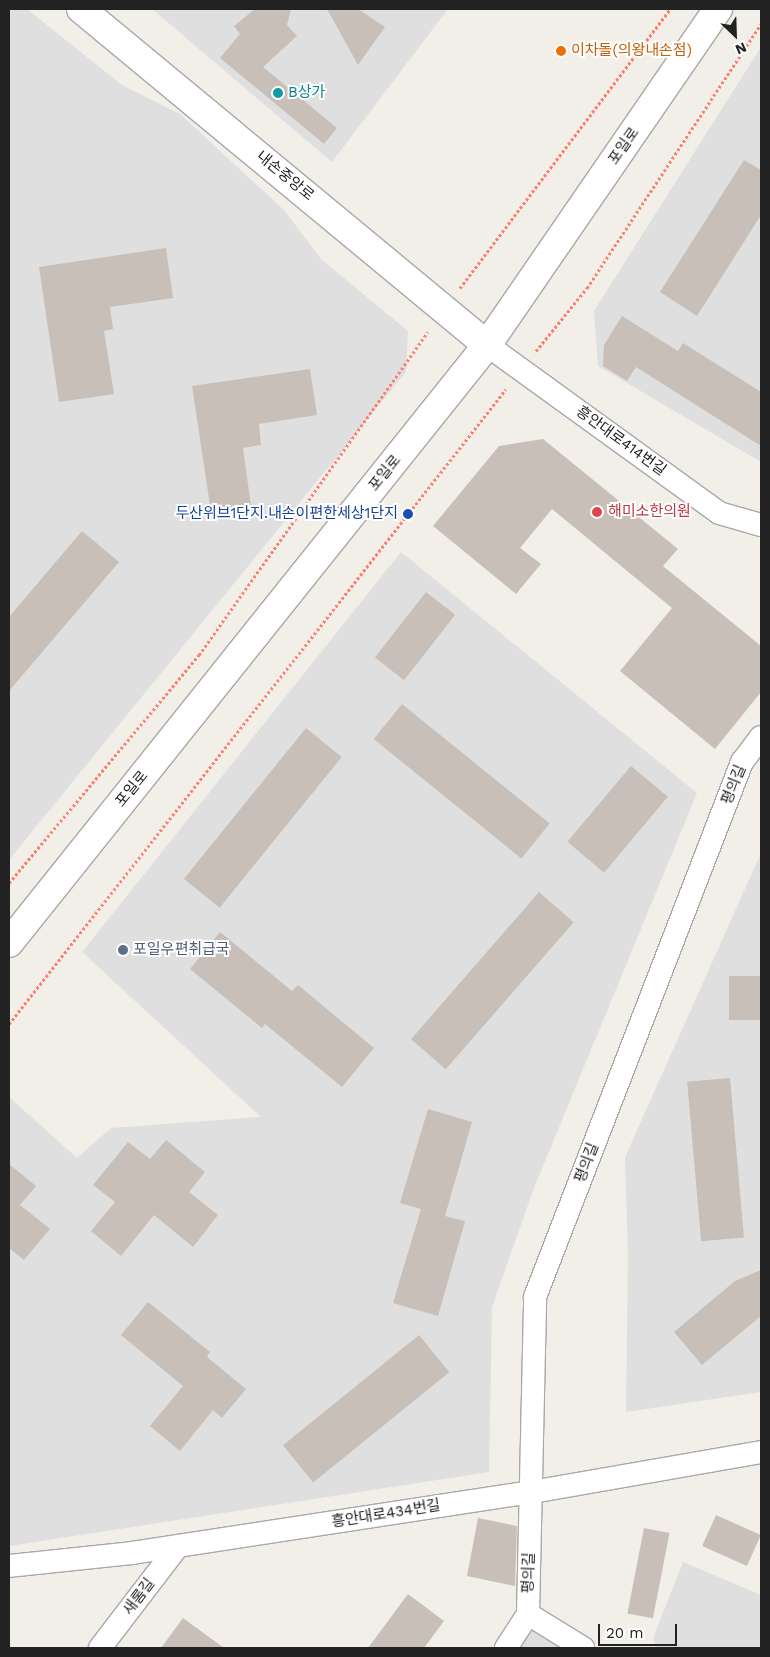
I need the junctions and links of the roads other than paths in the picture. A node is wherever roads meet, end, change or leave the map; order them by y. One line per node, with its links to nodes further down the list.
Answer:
1 (81, 9): 3 (street, 내손중앙로)
2 (718, 9): 3 (street, 포일로)
3 (487, 345): 4 (street, 흥안대로414번길); 6 (street, 포일로)
4 (761, 525)
5 (761, 737): 8 (street, 평의길)
6 (9, 943)
7 (761, 1452): 8 (street, 흥안대로434번길)
8 (532, 1492): 9 (street, 흥안대로434번길); 11 (street, 평의길)
9 (178, 1546): 10 (street, 흥안대로434번길); 12 (street, 새롬길)
10 (9, 1566)
11 (528, 1614): 13 (street, 평의길); 14 (street, 평의길)
12 (100, 1648)
13 (506, 1648)
14 (583, 1648)

